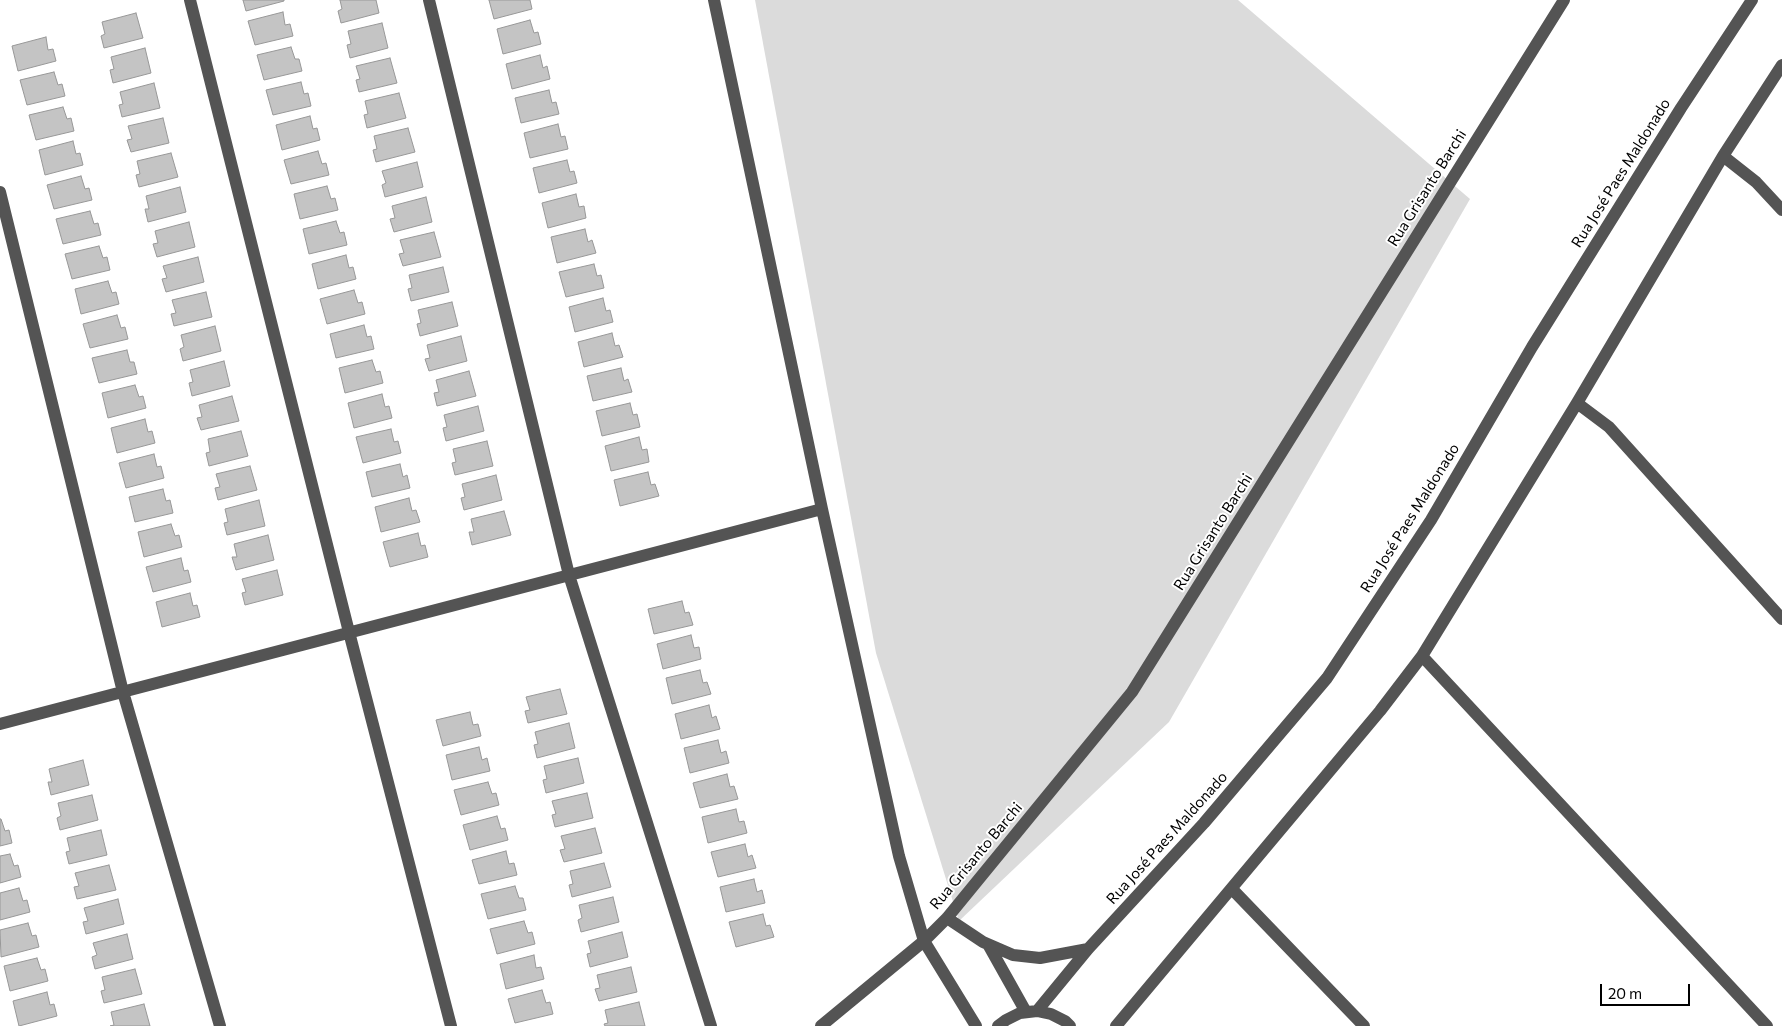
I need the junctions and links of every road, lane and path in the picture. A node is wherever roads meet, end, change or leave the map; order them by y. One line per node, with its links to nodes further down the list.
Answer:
1 (190, 0): 14 (street)
2 (429, 0): 12 (street)
3 (714, 0): 11 (street)
4 (1564, 0): 19 (street, Rua Grisanto Barchi)
5 (1752, 0): 22 (street, Rua José Paes Maldonado)
6 (1782, 65): 7 (street)
7 (1723, 156): 9 (street); 10 (street)
8 (0, 192): 16 (street)
9 (1782, 210)
10 (1577, 403): 13 (street); 15 (street)
11 (822, 509): 12 (street); 20 (street)
12 (569, 575): 14 (street); 26 (street)
13 (1782, 619)
14 (349, 632): 16 (street); 25 (street)
15 (1422, 656): 18 (street); 33 (street)
16 (122, 692): 17 (street); 24 (street)
17 (0, 724)
18 (1232, 889): 31 (street); 32 (street)
19 (947, 918): 20 (street, Rua Grisanto Barchi); 21 (street)
20 (924, 941): 27 (street, Rua Grisanto Barchi); 28 (street)
21 (990, 946): 22 (street); 23 (street)
22 (1088, 949): 23 (street, Rua José Paes Maldonado)
23 (1032, 1011): 29 (street, Rua José Paes Maldonado); 30 (street)
24 (220, 1026)
25 (451, 1026)
26 (711, 1026)
27 (821, 1026)
28 (976, 1026)
29 (998, 1026)
30 (1070, 1026)
31 (1116, 1026)
32 (1364, 1026)
33 (1767, 1026)

